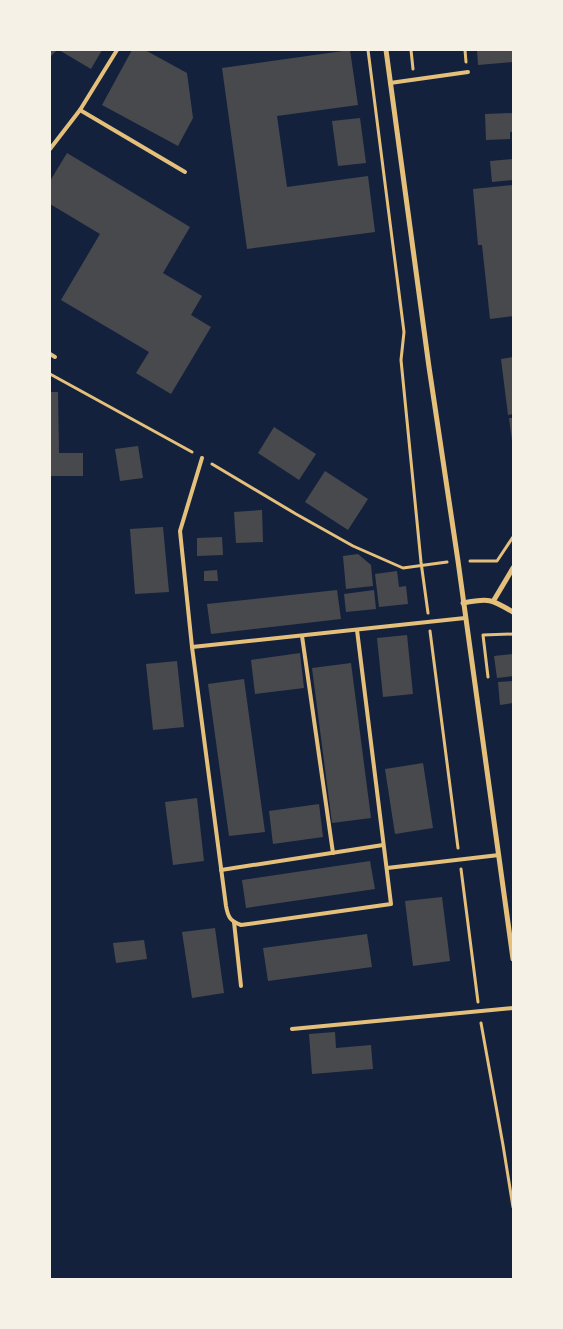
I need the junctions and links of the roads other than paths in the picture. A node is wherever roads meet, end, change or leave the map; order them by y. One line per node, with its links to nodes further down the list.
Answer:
1 (117, 50): 5 (lane)
2 (386, 50): 4 (street)
3 (468, 72): 4 (lane)
4 (390, 83): 13 (street)
5 (80, 110): 6 (lane); 7 (lane)
6 (50, 149)
7 (185, 172)
8 (50, 354): 9 (lane)
9 (55, 357)
10 (202, 458): 18 (lane)
11 (513, 568): 12 (street)
12 (494, 600): 13 (street); 14 (street)
13 (463, 603): 15 (street)
14 (513, 612)
15 (465, 618): 16 (lane); 21 (street)
16 (357, 630): 17 (lane); 19 (lane)
17 (302, 636): 18 (lane); 20 (lane)
18 (192, 647): 23 (lane)
19 (383, 845): 20 (lane); 22 (lane)
20 (333, 853): 23 (lane)
21 (499, 855): 22 (lane); 25 (street)
22 (386, 868): 24 (lane)
23 (221, 870): 24 (lane)
24 (234, 922): 26 (lane)
25 (513, 959)
26 (241, 986)
27 (513, 1008): 28 (lane)
28 (292, 1029)

